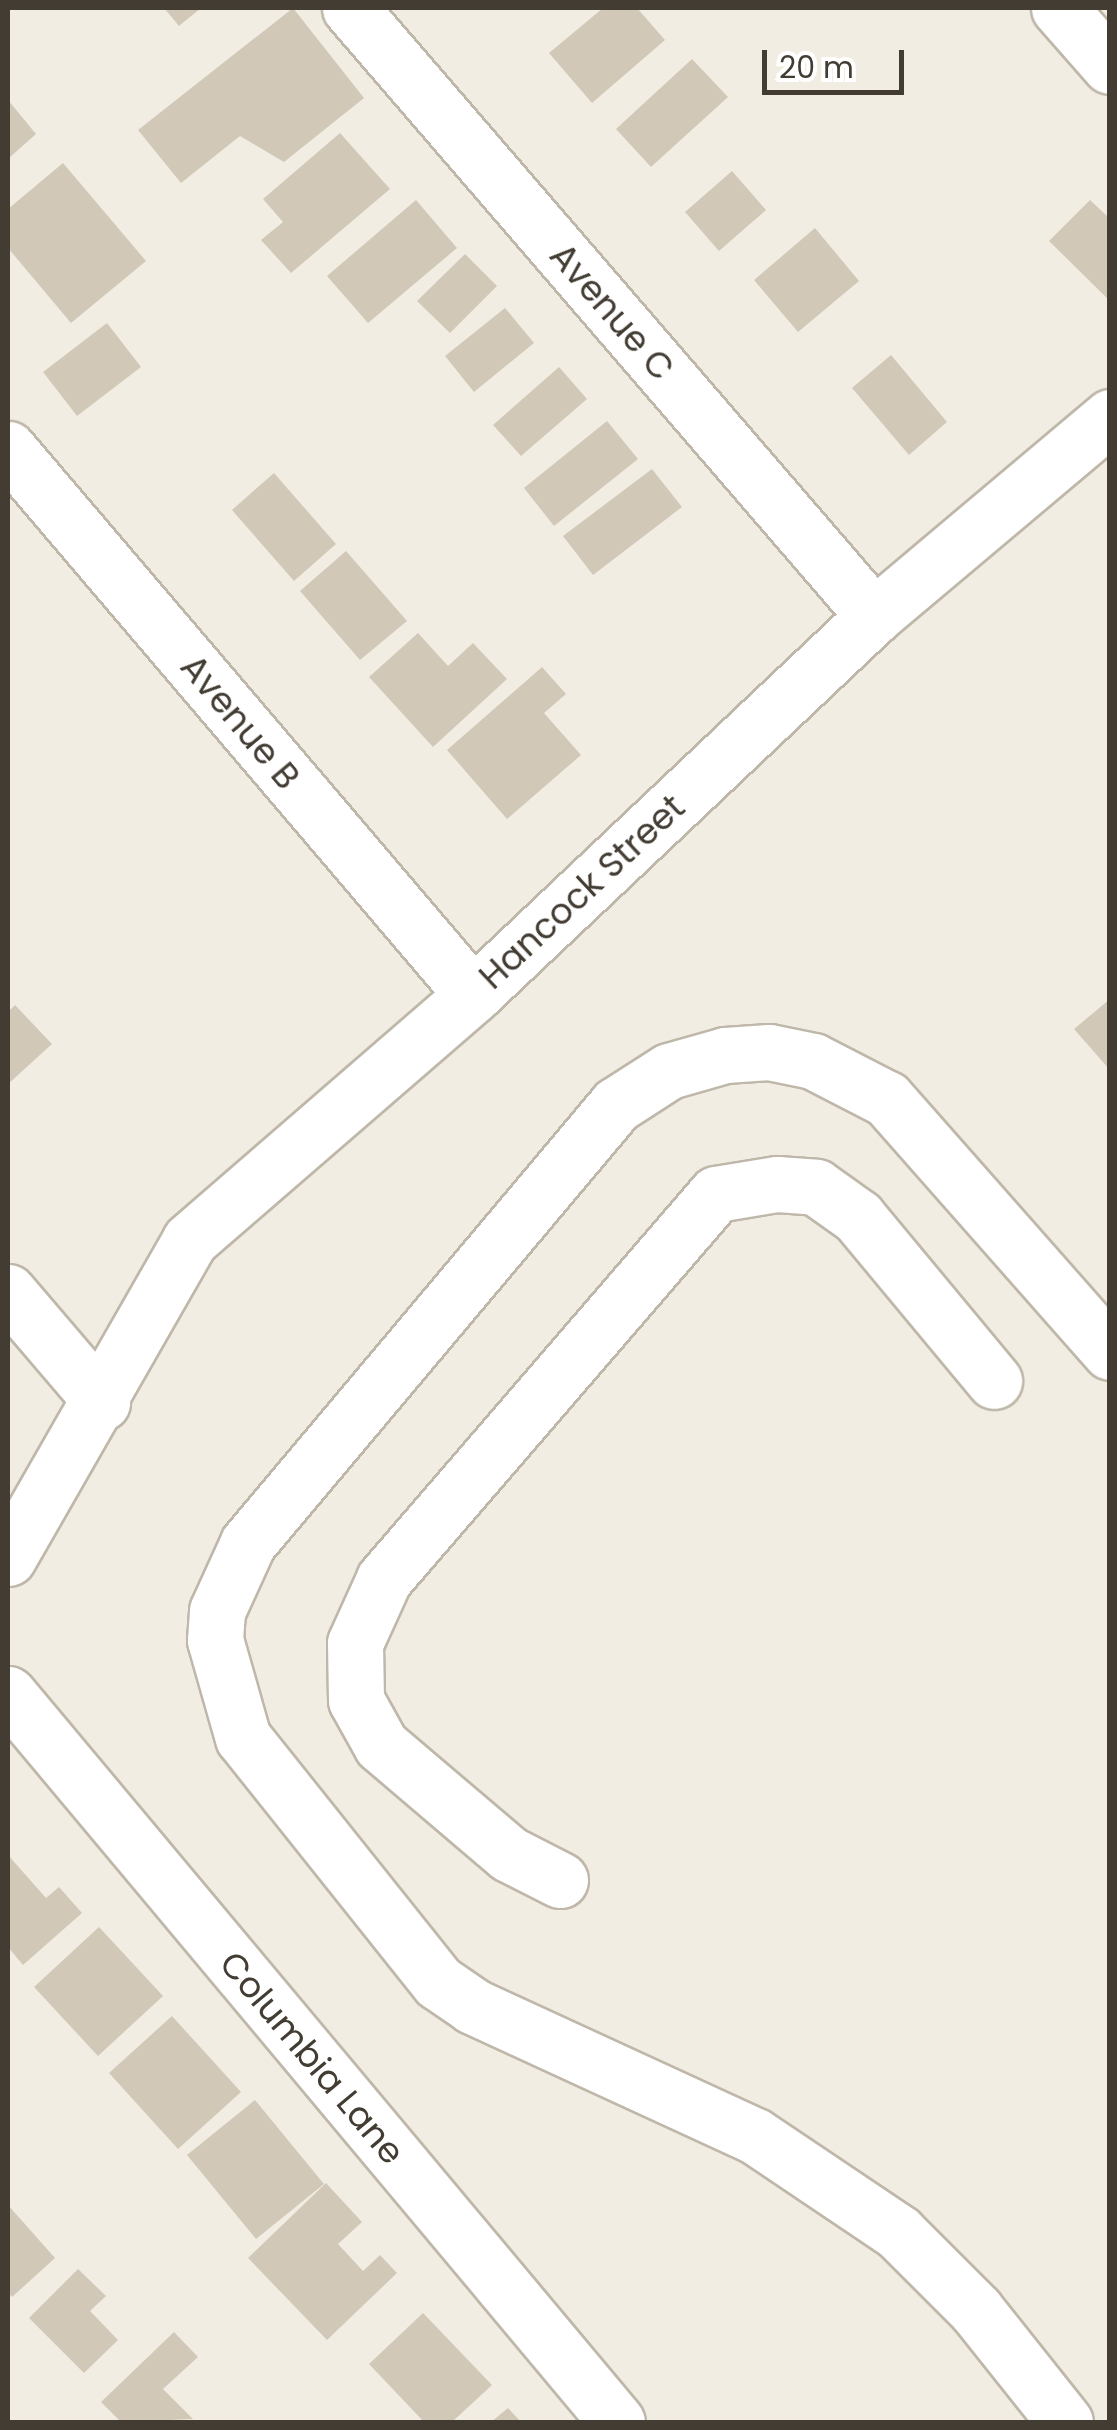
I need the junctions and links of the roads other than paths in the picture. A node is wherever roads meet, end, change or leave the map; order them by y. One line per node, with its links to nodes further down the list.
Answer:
1 (350, 8): 6 (street, Avenue C)
2 (1060, 8): 3 (street)
3 (1110, 66)
4 (1110, 417): 6 (street, Hancock Street)
5 (8, 449): 7 (street, Avenue B)
6 (874, 616): 7 (street, Hancock Street)
7 (473, 995): 11 (street, Hancock Street)
8 (8, 1292): 11 (street)
9 (1110, 1352): 15 (street)
10 (994, 1382): 14 (street)
11 (102, 1402): 12 (street, Hancock Street)
12 (8, 1558)
13 (8, 1694): 16 (street, Columbia Lane)
14 (560, 1880)
15 (1040, 2413)
16 (617, 2422)

